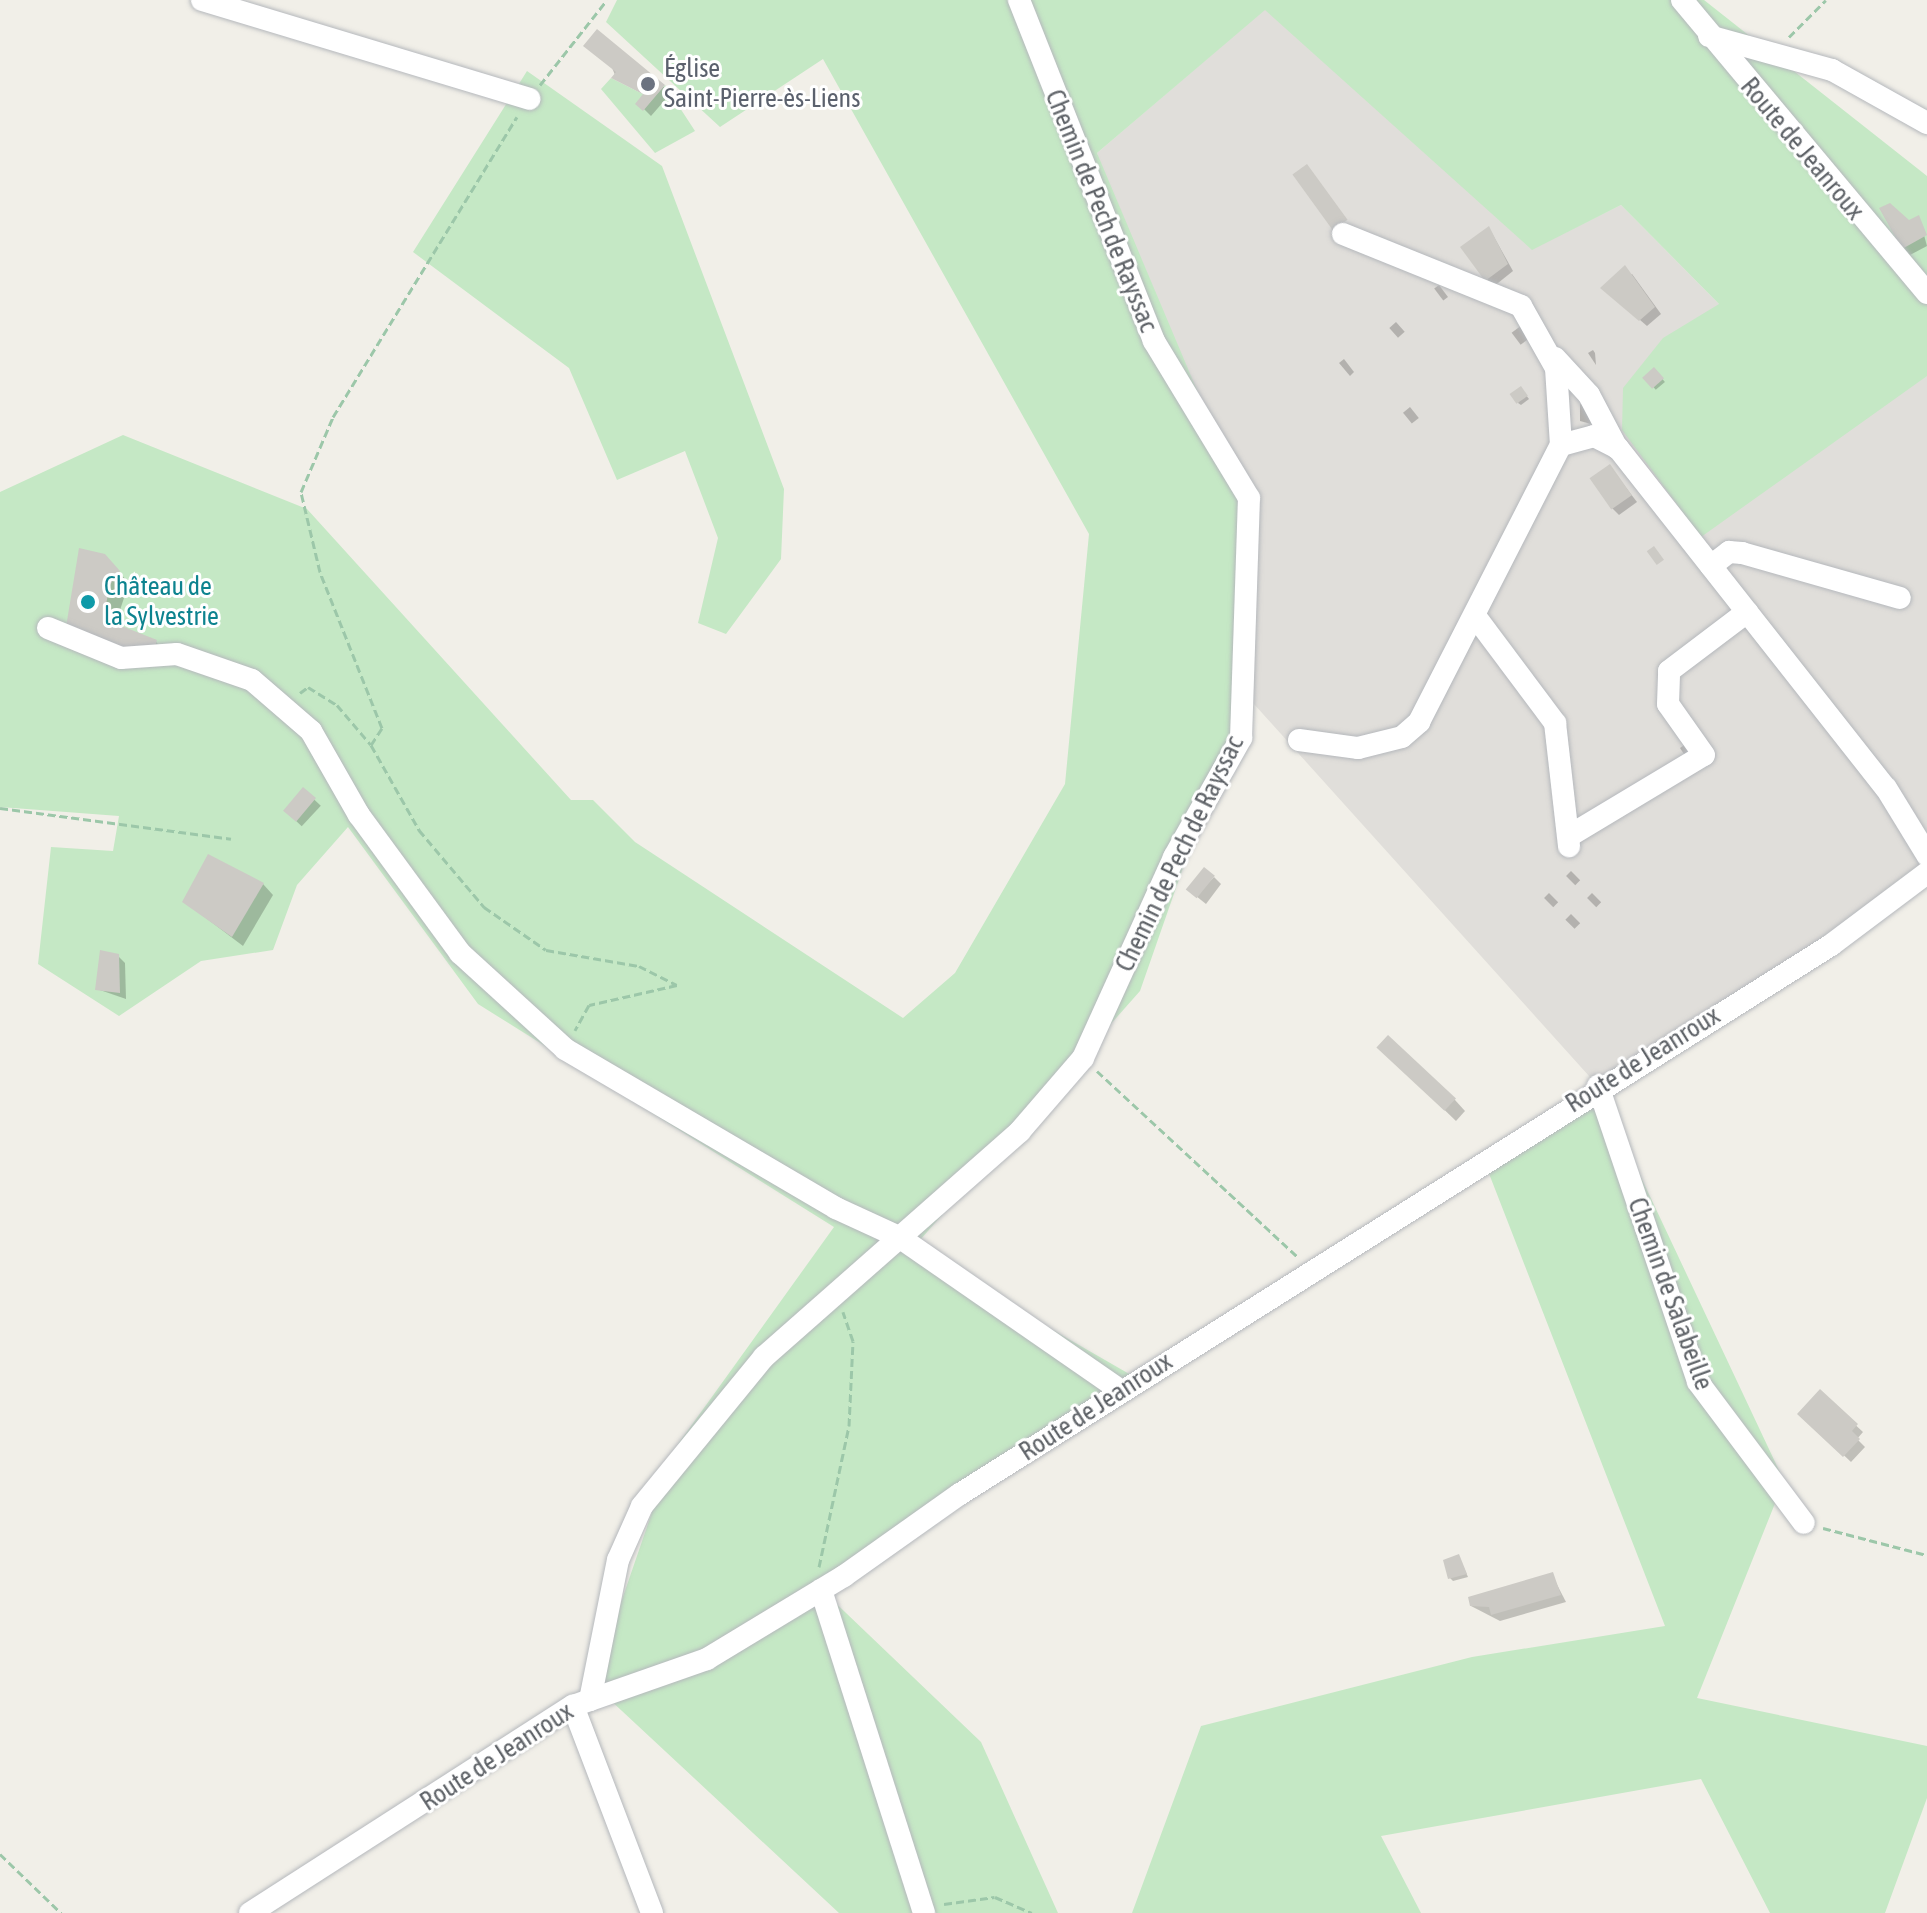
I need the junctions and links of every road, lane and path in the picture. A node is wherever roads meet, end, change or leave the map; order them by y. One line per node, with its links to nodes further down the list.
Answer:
1 (202, 0): 8 (street)
2 (607, 0): 8 (path)
3 (1019, 0): 28 (street, Chemin de Pech de Rayssac)
4 (1682, 0): 6 (street, Route de Jeanroux)
5 (1826, 0): 7 (path)
6 (1709, 36): 7 (street); 11 (street, Route de Jeanroux)
7 (1773, 54): 9 (street)
8 (529, 99): 22 (path)
9 (1927, 123)
10 (1343, 234): 12 (street)
11 (1927, 293)
12 (1552, 355): 13 (street); 14 (street)
13 (1561, 445): 14 (street); 18 (street)
14 (1618, 448): 15 (street)
15 (1711, 566): 16 (street); 17 (street)
16 (1900, 598)
17 (1747, 612): 18 (street); 25 (street)
18 (1475, 616): 21 (street)
19 (48, 628): 20 (street)
20 (283, 707): 22 (path); 27 (street)
21 (1299, 740)
22 (371, 745): 27 (path)
23 (0, 808): 24 (path)
24 (231, 839)
25 (1927, 855)
26 (1927, 873): 29 (street, Route de Jeanroux)
27 (565, 1049): 30 (street)
28 (1083, 1058): 30 (street, Chemin de Pech de Rayssac); 31 (path)
29 (1598, 1086): 31 (street, Route de Jeanroux); 34 (street, Chemin de Salabeille)
30 (899, 1237): 32 (street, Chemin de Pech de Rayssac); 33 (street)
31 (1312, 1269): 33 (street, Route de Jeanroux)
32 (835, 1289): 36 (path); 37 (street, Chemin de Pech de Rayssac)
33 (1121, 1391): 36 (street, Route de Jeanroux)
34 (1804, 1523): 35 (path)
35 (1927, 1555)
36 (821, 1590): 37 (street, Route de Jeanroux); 39 (street)
37 (582, 1703): 41 (street, Route de Jeanroux); 42 (street)
38 (0, 1854): 40 (path)
39 (924, 1910): 43 (path)
40 (61, 1913)
41 (250, 1913)
42 (652, 1913)
43 (1032, 1913)

